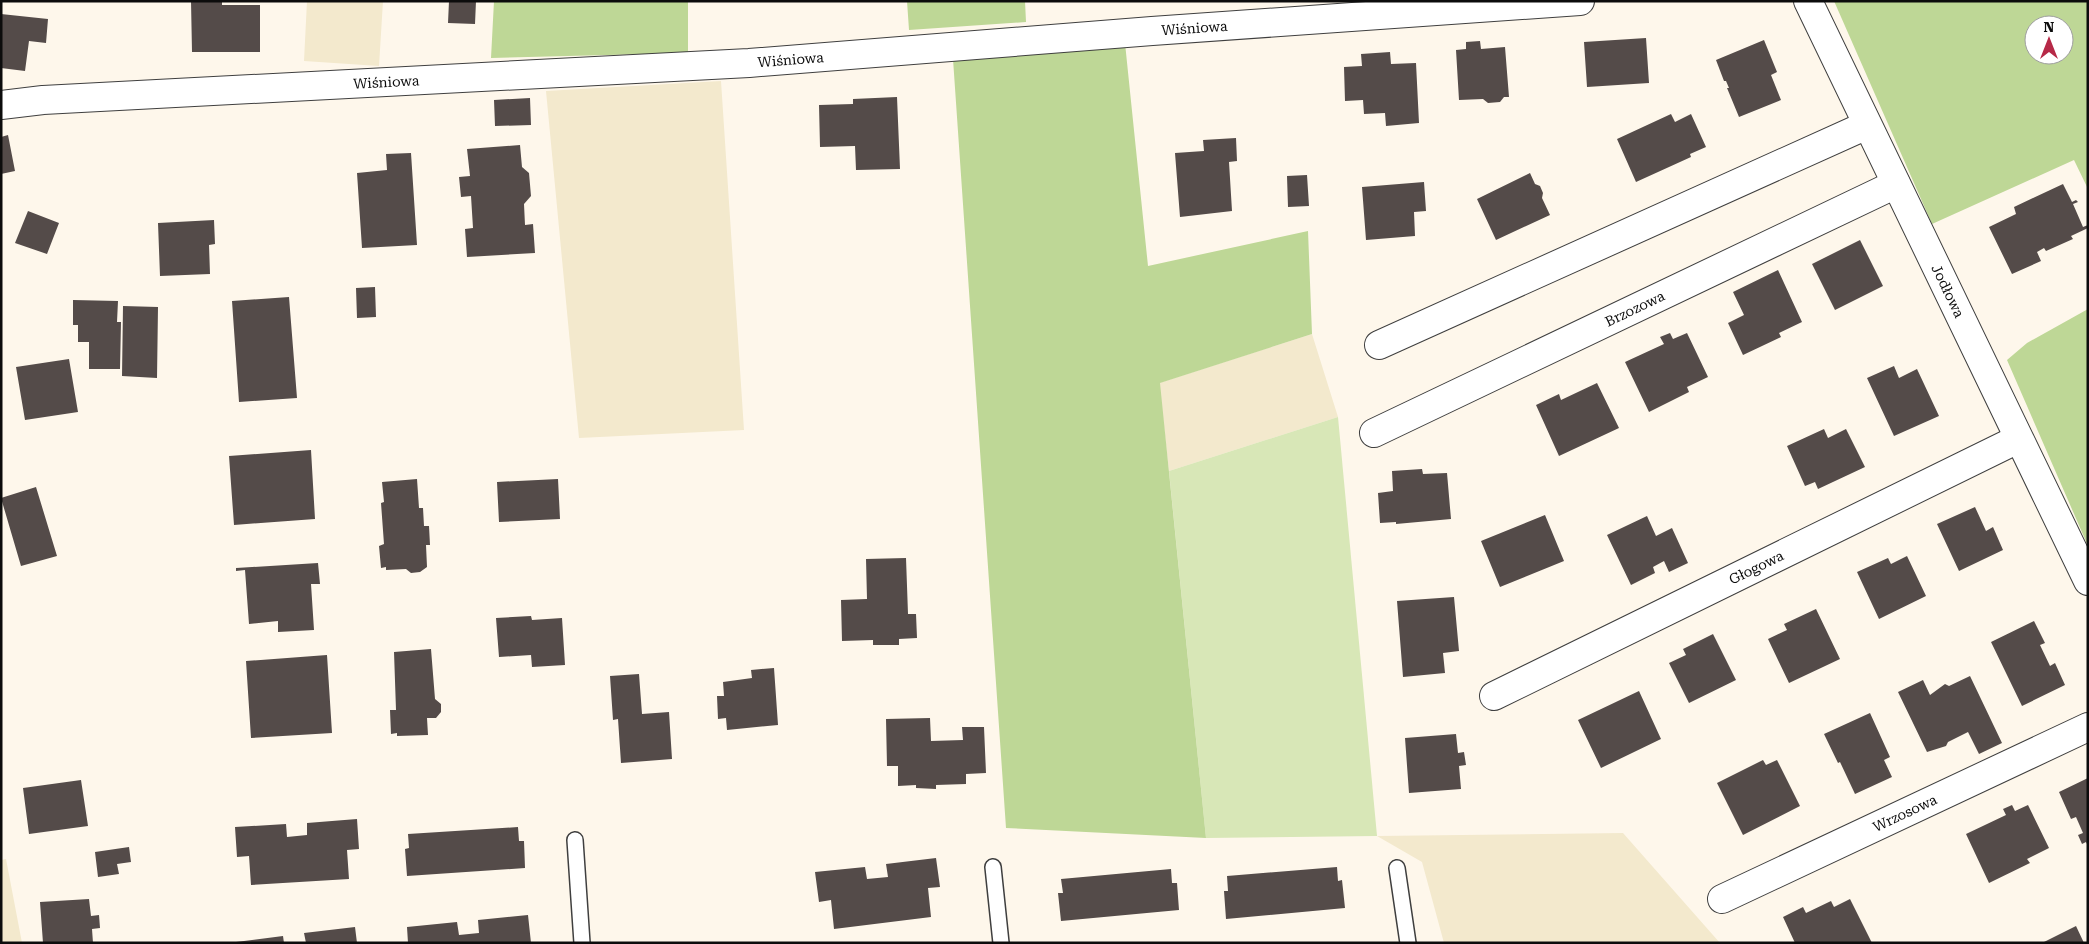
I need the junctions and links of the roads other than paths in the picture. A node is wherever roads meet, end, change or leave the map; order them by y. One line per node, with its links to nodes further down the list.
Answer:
1 (1580, 1): 3 (street, Wiśniowa)
2 (1808, 1): 4 (street, Jodłowa)
3 (1, 105)
4 (1867, 125): 5 (street, Jodłowa); 6 (street)
5 (1896, 184): 7 (street, Brzozowa); 8 (street, Jodłowa)
6 (1379, 345)
7 (1374, 433)
8 (2018, 439): 9 (street, Jodłowa); 10 (street, Głogowa)
9 (2088, 581)
10 (1494, 696)
11 (2088, 727): 15 (street, Wrzosowa)
12 (574, 840): 16 (lane)
13 (992, 867): 17 (lane)
14 (1397, 868): 18 (lane)
15 (1722, 899)
16 (582, 943)
17 (1002, 943)
18 (1408, 943)

